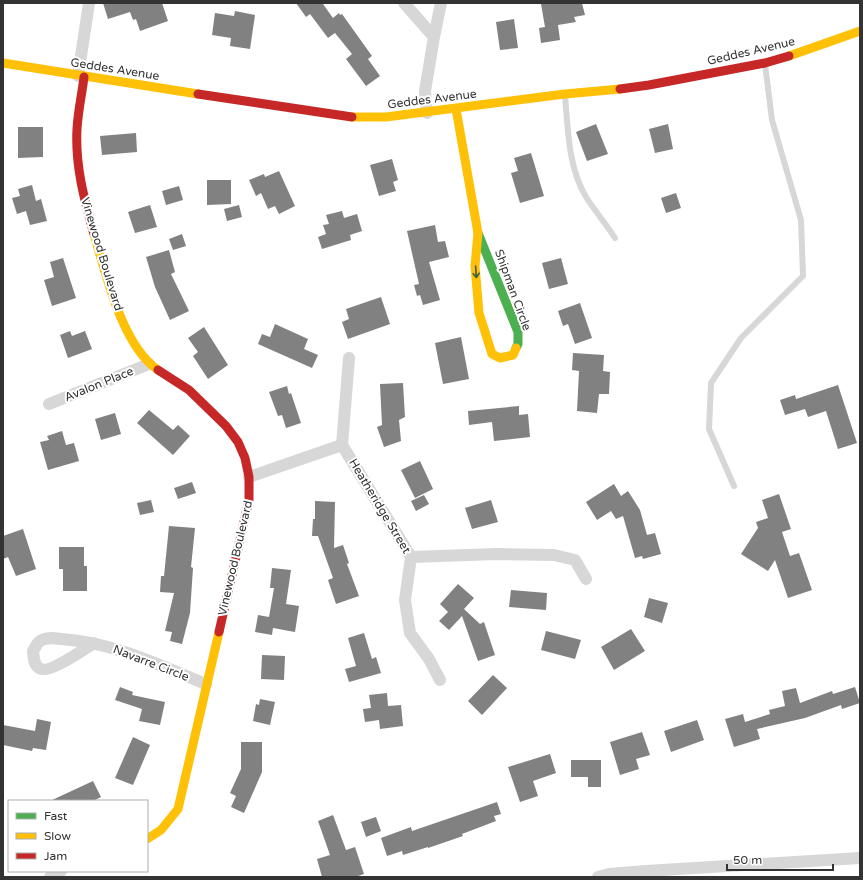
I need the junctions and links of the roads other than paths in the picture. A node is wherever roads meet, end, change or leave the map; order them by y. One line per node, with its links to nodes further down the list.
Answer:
1 (89, 3): 8 (street)
2 (404, 3): 5 (street)
3 (441, 3): 5 (street)
4 (860, 31): 7 (street, Geddes Avenue)
5 (434, 37): 11 (street)
6 (3, 63): 8 (street, Geddes Avenue)
7 (765, 63): 9 (street, Geddes Avenue); 19 (lane)
8 (81, 76): 11 (street, Geddes Avenue); 15 (street, Vinewood Boulevard)
9 (565, 94): 10 (street, Geddes Avenue); 13 (lane)
10 (456, 110): 11 (street, Geddes Avenue); 12 (street, Shipman Circle)
11 (427, 113)
12 (478, 233): 12 (street, Shipman Circle, one-way to 12)
13 (615, 238)
14 (349, 358): 17 (street)
15 (149, 364): 16 (street, Avalon Place); 18 (street, Vinewood Boulevard)
16 (49, 404)
17 (342, 444): 18 (street); 20 (street, Heatheridge Street)
18 (249, 477): 24 (street, Vinewood Boulevard)
19 (734, 486)
20 (411, 557): 21 (street); 23 (street, Heatheridge Street)
21 (586, 579)
22 (94, 643): 24 (street, Navarre Circle)
23 (440, 680)
24 (206, 684): 25 (street, Vinewood Boulevard)
25 (148, 838)
26 (860, 858): 29 (street)
27 (59, 872): 28 (street)
28 (50, 877)
29 (598, 877)

